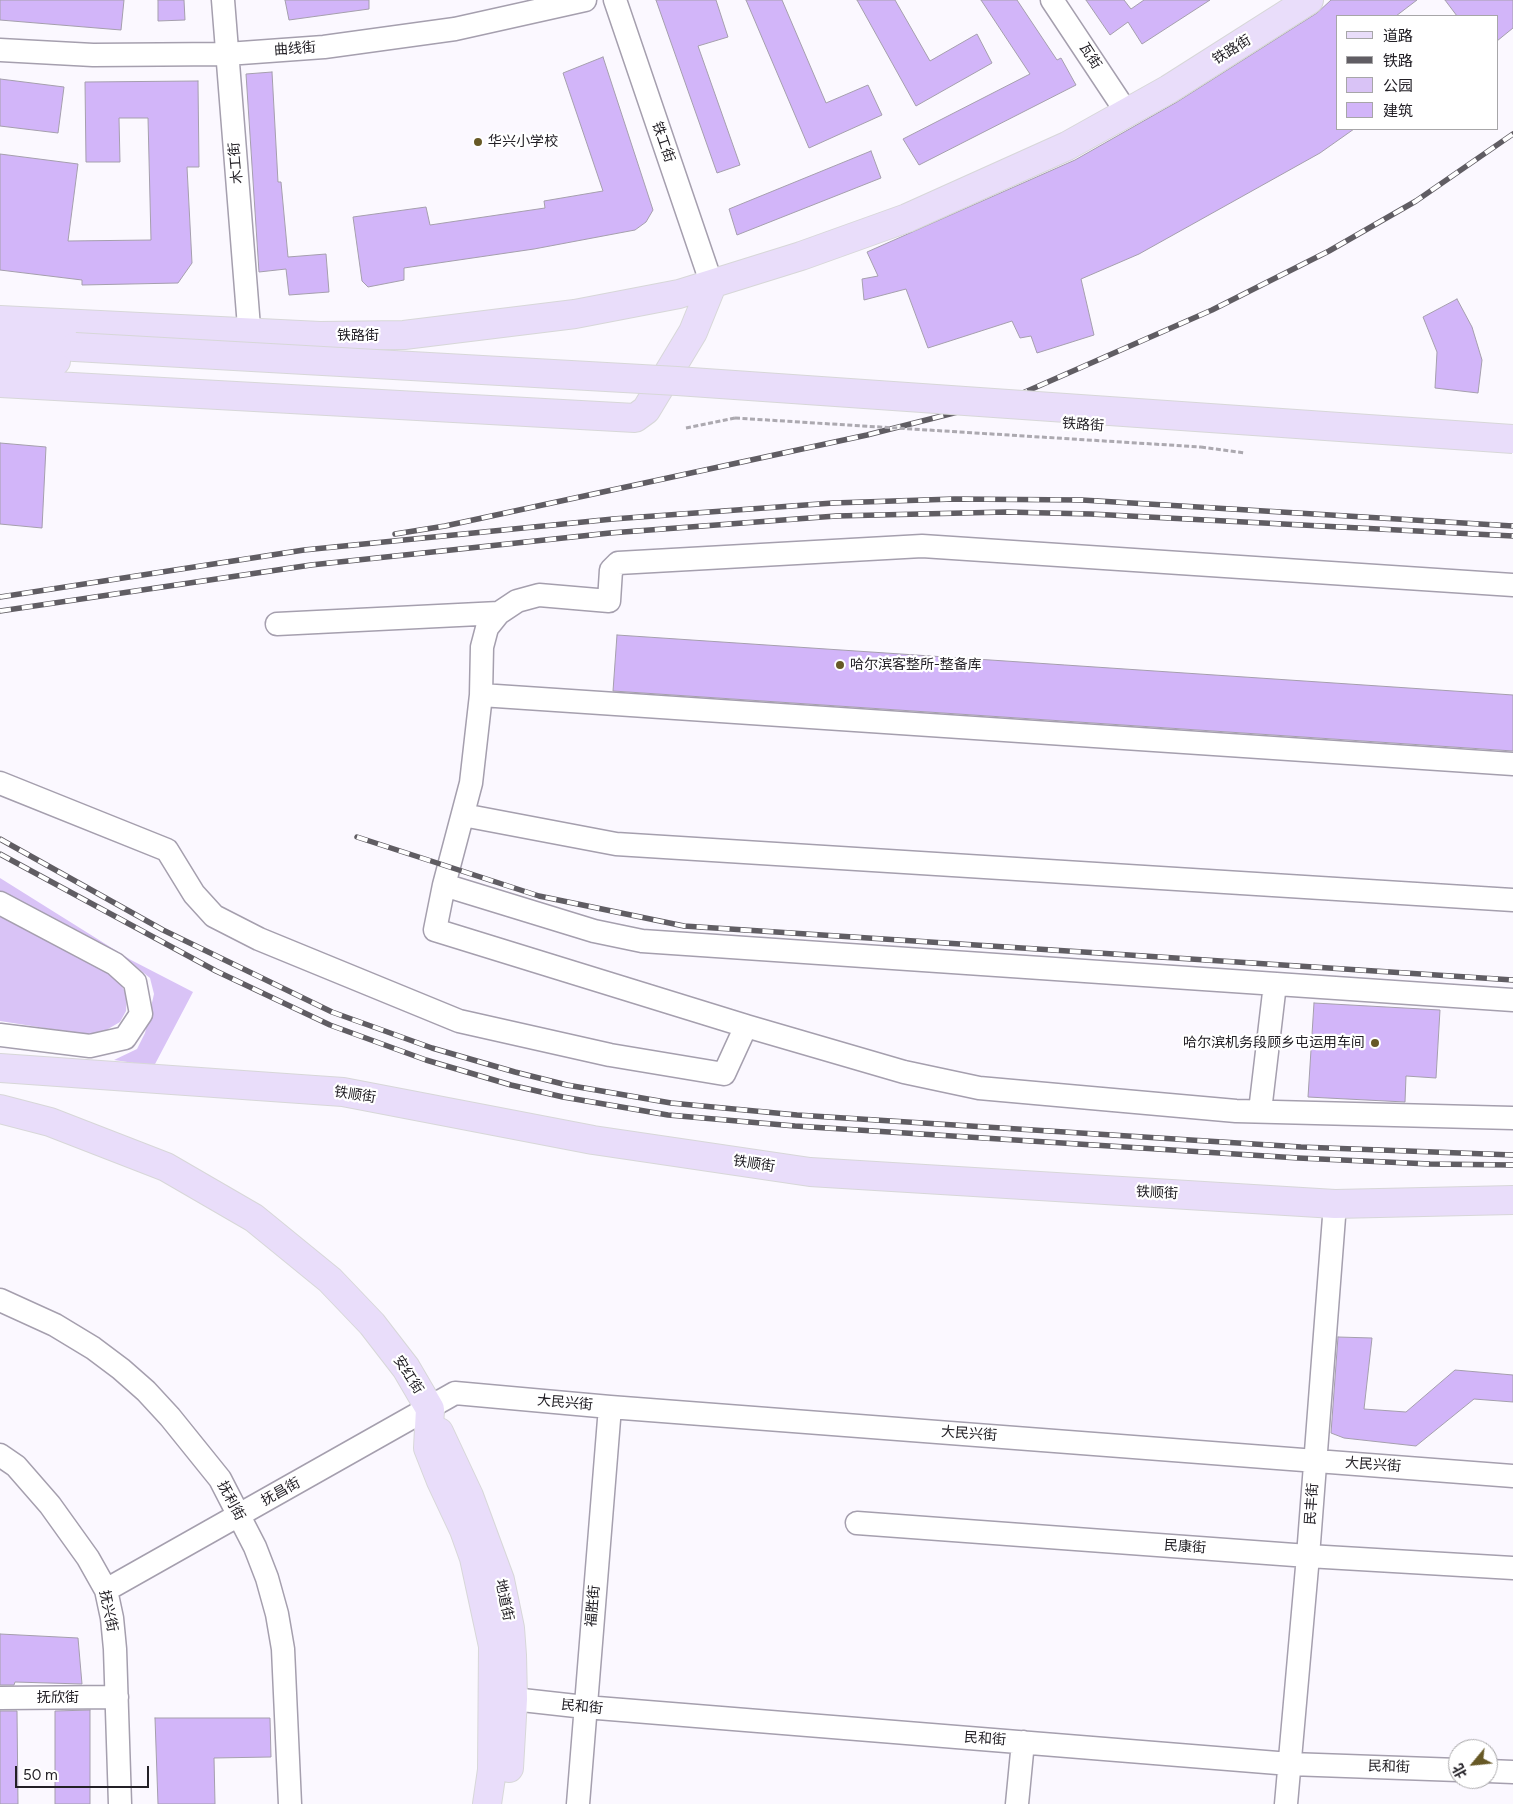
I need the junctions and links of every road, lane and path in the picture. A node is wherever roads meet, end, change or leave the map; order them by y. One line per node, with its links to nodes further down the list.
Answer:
1 (222, 0): 7 (street, 木工街)
2 (585, 0): 7 (street, 曲线街)
3 (614, 0): 9 (street, 铁工街)
4 (1052, 0): 8 (street, 瓦街)
5 (1309, 0): 8 (main road, 铁路街)
6 (0, 50): 7 (street, 曲线街)
7 (227, 54): 11 (street, 木工街)
8 (1127, 113): 9 (main road, 铁路街)
9 (712, 285): 10 (main road, 铁路街); 15 (main road)
10 (0, 320)
11 (249, 326)
12 (0, 338): 13 (main road)
13 (75, 354): 14 (main road); 17 (main road, bridge); 19 (main road, 铁路街)
14 (0, 358)
15 (0, 384)
16 (686, 428): 18 (path, bridge)
17 (1513, 439)
18 (1245, 453)
19 (1513, 458)
20 (1513, 585): 21 (street)
21 (499, 613): 22 (street); 23 (street)
22 (277, 624)
23 (481, 695): 24 (street); 26 (street)
24 (1513, 764)
25 (0, 783): 32 (street)
26 (464, 815): 27 (street); 28 (street)
27 (444, 885): 30 (street); 32 (street)
28 (1513, 900)
29 (0, 902): 33 (street)
30 (1275, 984): 31 (street); 36 (street)
31 (1513, 1000)
32 (746, 1026): 36 (street)
33 (0, 1035)
34 (0, 1068): 39 (main road, 铁顺街)
35 (0, 1109): 42 (main road, 安红街)
36 (1260, 1112): 37 (street)
37 (1513, 1118)
38 (1513, 1200): 39 (main road, 铁顺街)
39 (1335, 1204): 44 (street, 民丰街)
40 (0, 1300): 46 (street, 抚利街)
41 (610, 1407): 42 (street, 大民兴街); 44 (street, 大民兴街); 54 (street, 福胜街)
42 (430, 1409): 46 (street, 抚昌街); 53 (main road, 地道街); 62 (main road, 安红街)
43 (0, 1455): 50 (street, 抚兴街)
44 (1316, 1461): 45 (street, 大民兴街); 48 (street, 民丰街)
45 (1513, 1476)
46 (239, 1515): 50 (street, 抚昌街); 61 (street, 抚利街)
47 (857, 1523): 48 (street, 民康街)
48 (1308, 1556): 49 (street, 民康街); 56 (street, 民丰街)
49 (1513, 1568)
50 (106, 1590): 51 (street, 抚兴街)
51 (116, 1697): 52 (street, 抚欣街); 60 (street, 抚兴街)
52 (0, 1698)
53 (513, 1699): 54 (street, 民和街); 63 (main road, 地道街)
54 (585, 1708): 55 (street, 民和街); 64 (street, 福胜街)
55 (1023, 1742): 56 (street, 民和街); 65 (street)
56 (1290, 1764): 57 (street, 民和街); 66 (street, 民丰街)
57 (1448, 1770)
58 (1498, 1771): 59 (street)
59 (1513, 1772)
60 (120, 1804)
61 (290, 1804)
62 (487, 1804)
63 (506, 1804)
64 (578, 1804)
65 (1017, 1804)
66 (1286, 1804)

